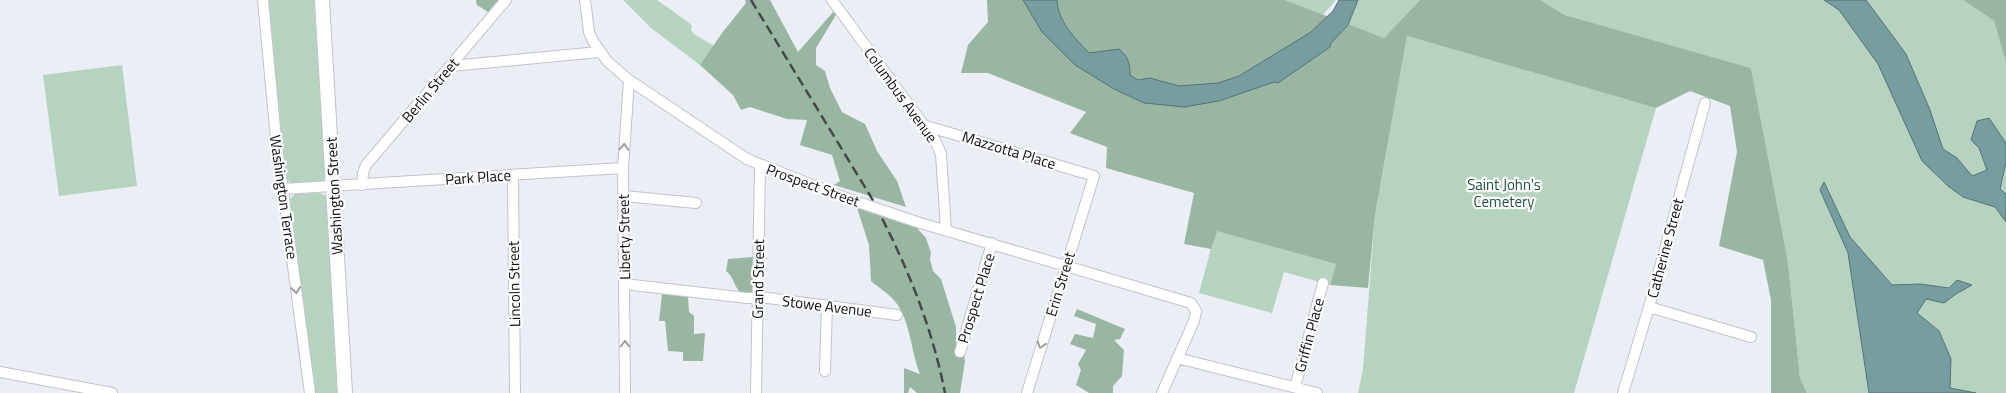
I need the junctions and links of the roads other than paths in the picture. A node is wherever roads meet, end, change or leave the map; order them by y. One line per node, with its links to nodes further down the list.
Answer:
1 (264, 0): 17 (street, Washington Terrace)
2 (322, 0): 16 (highway, Washington Street)
3 (506, 0): 7 (street, Berlin Street)
4 (585, 0): 6 (street)
5 (832, 0): 10 (street, Columbus Avenue)
6 (599, 52): 7 (street); 8 (street, Prospect Street)
7 (450, 66): 15 (street, Berlin Street)
8 (629, 80): 11 (street, Prospect Street); 12 (street, Liberty Street, one-way to 8)
9 (1705, 102): 27 (street, Catherine Street)
10 (923, 125): 14 (street, Mazzotta Place); 20 (street, Columbus Avenue)
11 (760, 166): 20 (street, Prospect Street, bridge); 25 (street, Grand Street)
12 (623, 168): 13 (street, Park Place); 18 (street, Liberty Street)
13 (513, 175): 15 (street, Park Place); 39 (street, Lincoln Street)
14 (1094, 176): 22 (street, Erin Street)
15 (362, 184): 16 (street, Park Place)
16 (333, 186): 17 (street, Park Place); 38 (highway, Washington Street)
17 (283, 189): 37 (street, Washington Terrace, one-way to 37)
18 (624, 196): 19 (street); 24 (street, Liberty Street)
19 (696, 203)
20 (946, 230): 21 (street, Prospect Street)
21 (992, 243): 22 (street, Prospect Street); 30 (street, Prospect Place)
22 (1066, 265): 31 (street, Prospect Street); 42 (street, Erin Street, one-way to 42)
23 (1323, 283): 34 (street, Griffin Place)
24 (624, 284): 25 (street, Stowe Avenue); 40 (street, Liberty Street, one-way to 24)
25 (758, 298): 26 (street, Stowe Avenue); 41 (street, Grand Street)
26 (827, 305): 28 (street, Stowe Avenue); 32 (street)
27 (1650, 308): 29 (street); 45 (street, Catherine Street)
28 (897, 315)
29 (1751, 337)
30 (960, 352)
31 (1178, 358): 34 (street); 43 (street)
32 (825, 371)
33 (0, 372): 35 (street)
34 (1294, 387): 44 (street)
35 (56, 388): 36 (street)
36 (112, 393)
37 (310, 393)
38 (345, 393)
39 (515, 393)
40 (625, 393)
41 (756, 393)
42 (1027, 393)
43 (1162, 393)
44 (1317, 393)
45 (1623, 393)

